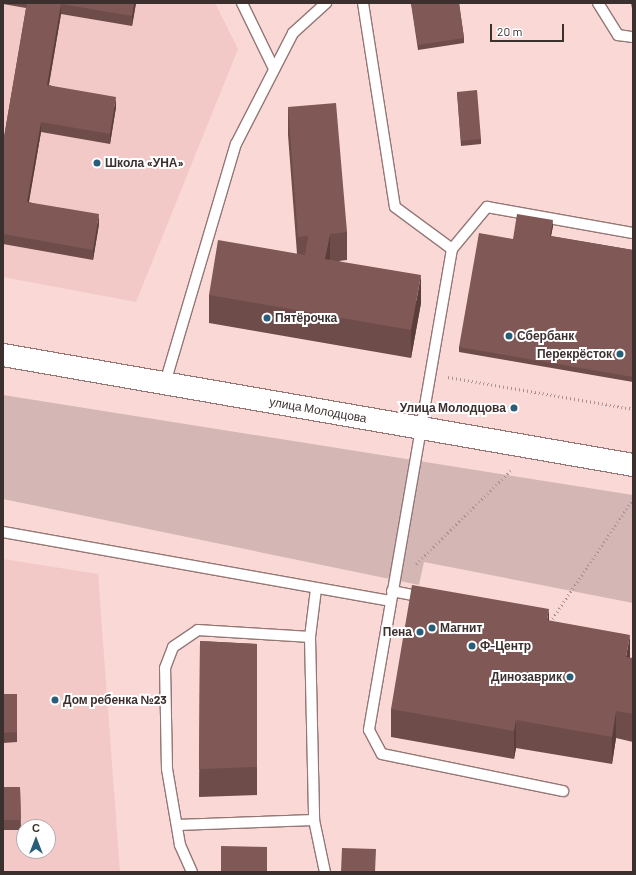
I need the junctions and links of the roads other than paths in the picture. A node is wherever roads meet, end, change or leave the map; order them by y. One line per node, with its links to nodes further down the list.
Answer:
1 (242, 3): 6 (lane)
2 (326, 3): 6 (lane)
3 (363, 3): 8 (lane)
4 (598, 3): 5 (lane)
5 (633, 37)
6 (274, 69): 10 (lane)
7 (633, 233): 8 (lane)
8 (452, 249): 11 (lane)
9 (3, 355): 10 (street, улица Молодцова)
10 (164, 383): 11 (street, улица Молодцова)
11 (422, 429): 12 (street, улица Молодцова); 15 (lane)
12 (633, 465)
13 (3, 532): 14 (lane)
14 (316, 589): 17 (lane); 18 (lane)
15 (392, 591): 16 (lane); 17 (lane)
16 (435, 599)
17 (390, 602): 19 (lane)
18 (310, 637): 20 (lane); 21 (lane)
19 (563, 791)
20 (314, 820): 21 (lane); 23 (lane)
21 (177, 825): 22 (lane)
22 (192, 872)
23 (325, 872)

